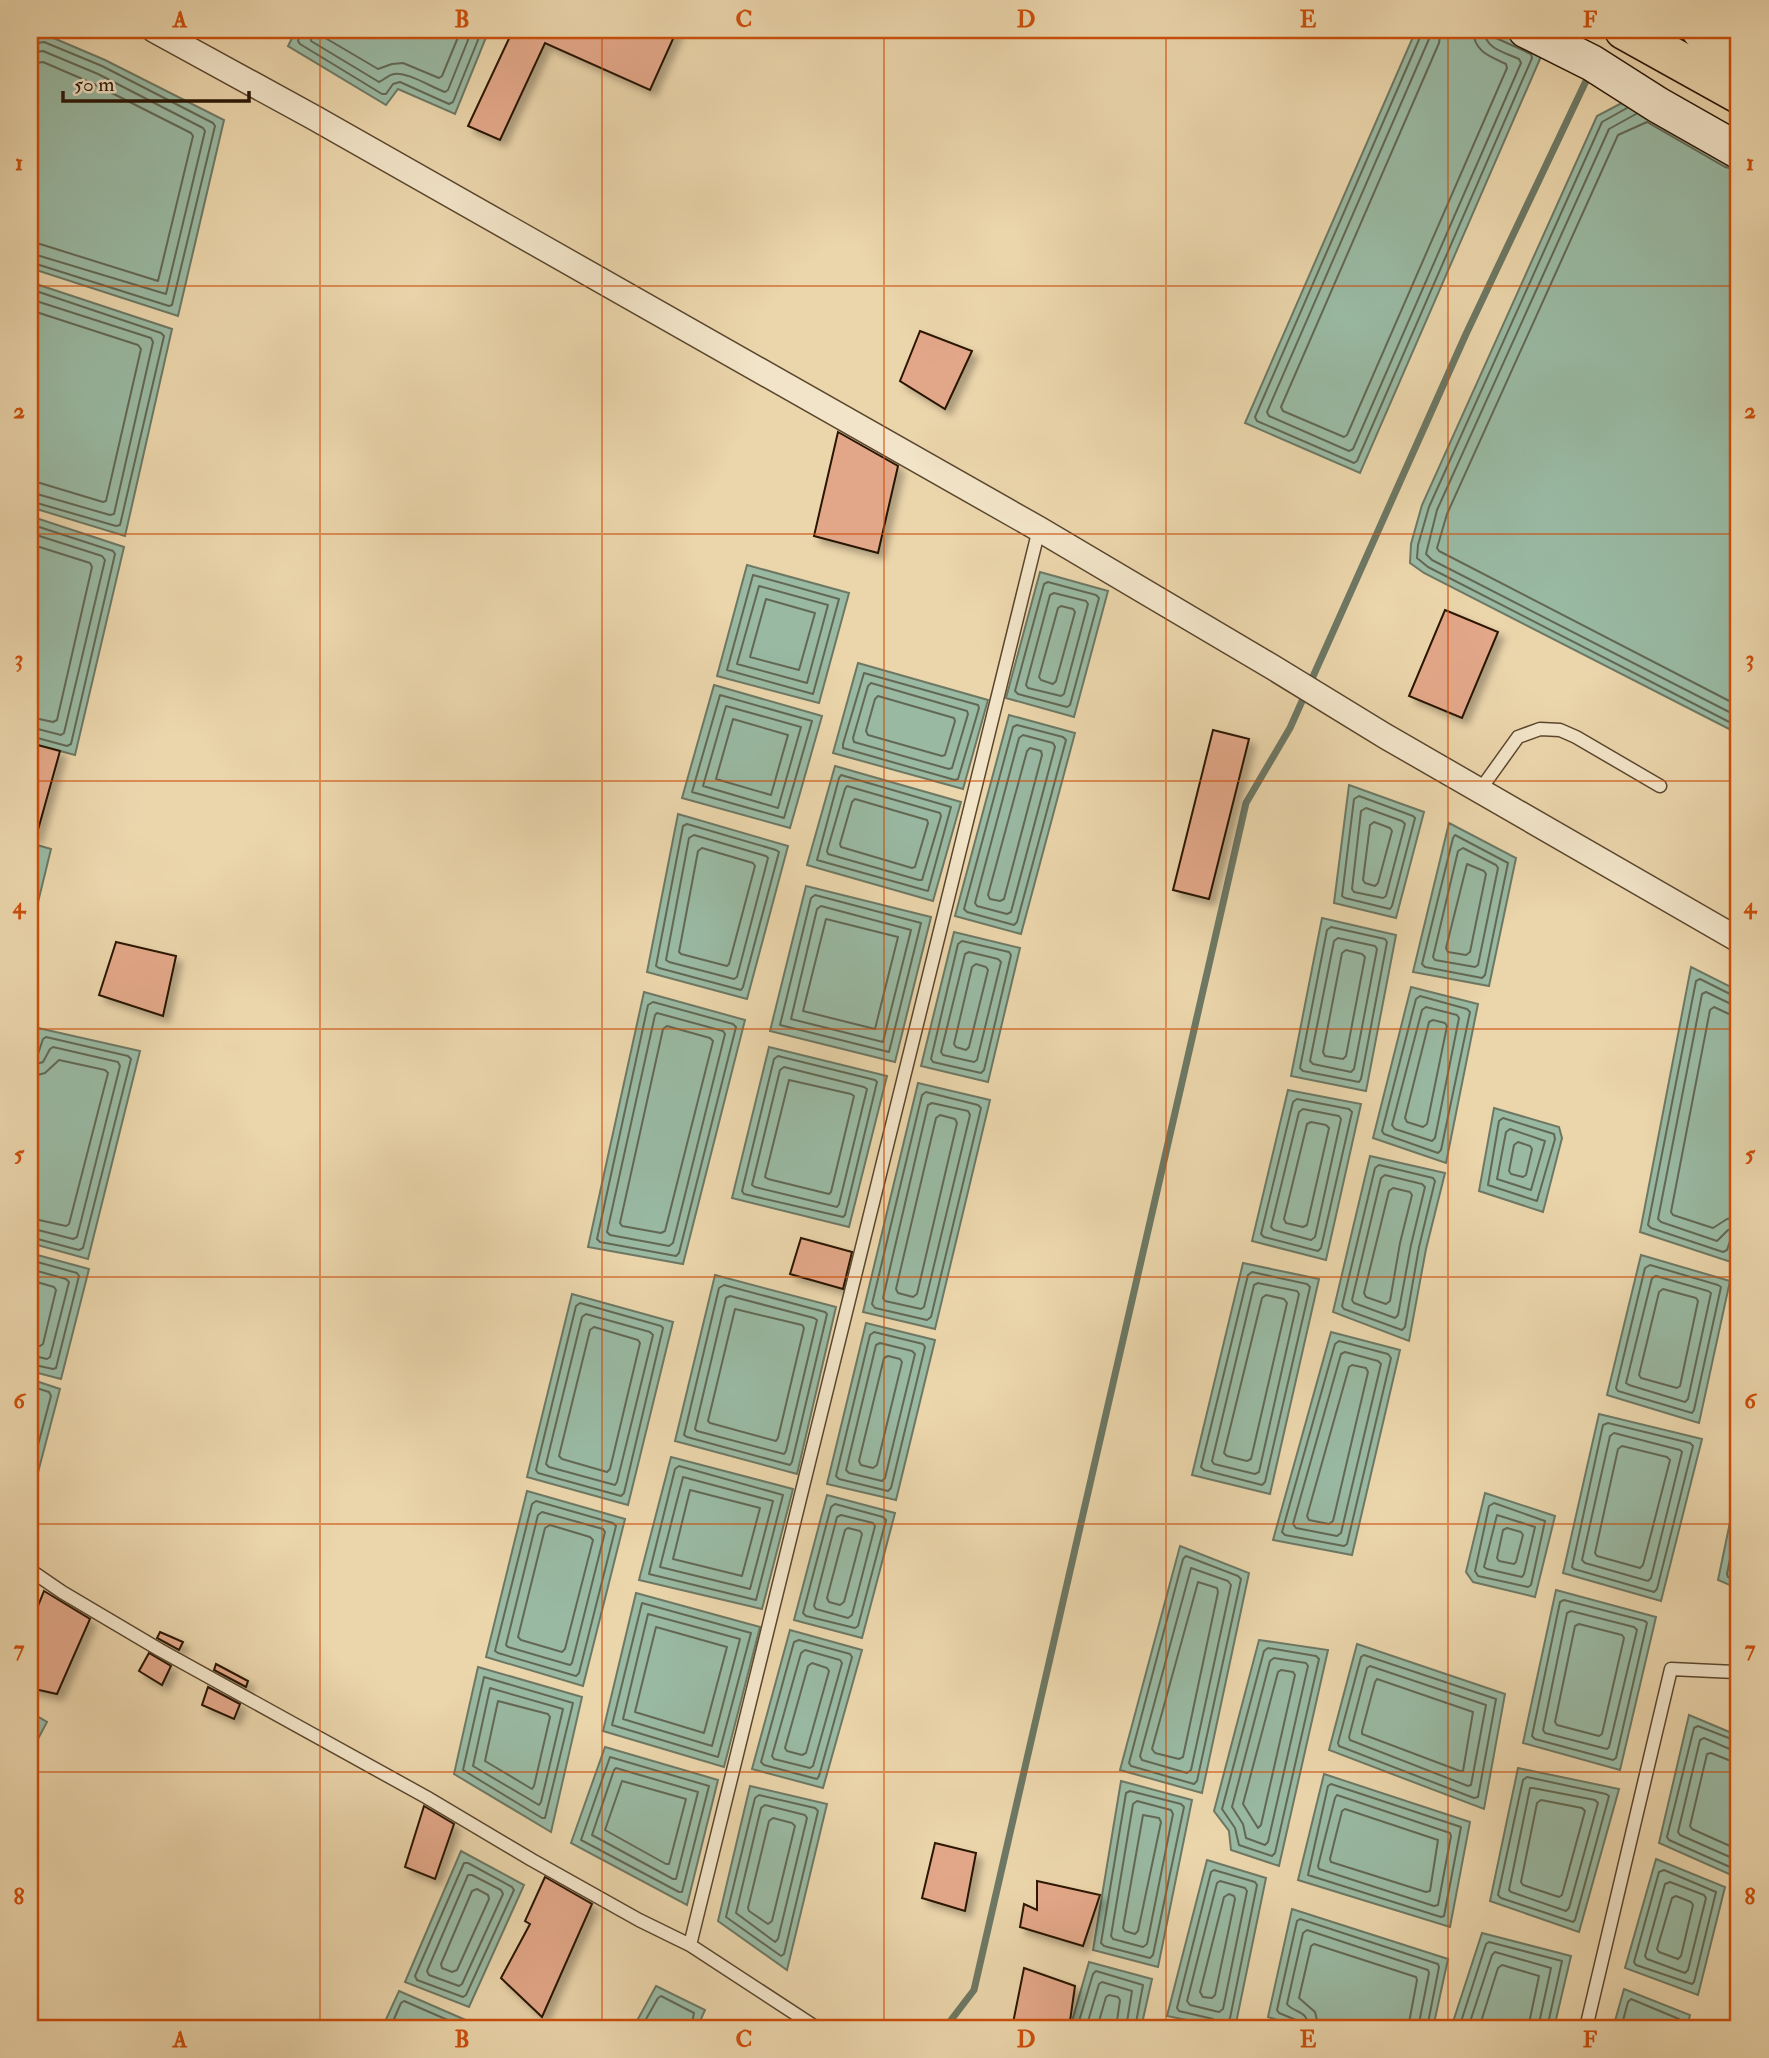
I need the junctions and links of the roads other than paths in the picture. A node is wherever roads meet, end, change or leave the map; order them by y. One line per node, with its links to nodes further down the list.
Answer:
1 (154, 30): 8 (street)
2 (1526, 30): 7 (street)
3 (1624, 30): 6 (highway)
4 (1702, 30): 5 (highway)
5 (1739, 51)
6 (1739, 94)
7 (1739, 151)
8 (1038, 529): 10 (street); 14 (lane)
9 (1660, 786): 10 (lane)
10 (1480, 790): 11 (street)
11 (1739, 940)
12 (30, 1570): 14 (lane)
13 (1735, 1672): 16 (lane)
14 (690, 1945): 15 (lane)
15 (817, 2028)
16 (1586, 2028)

